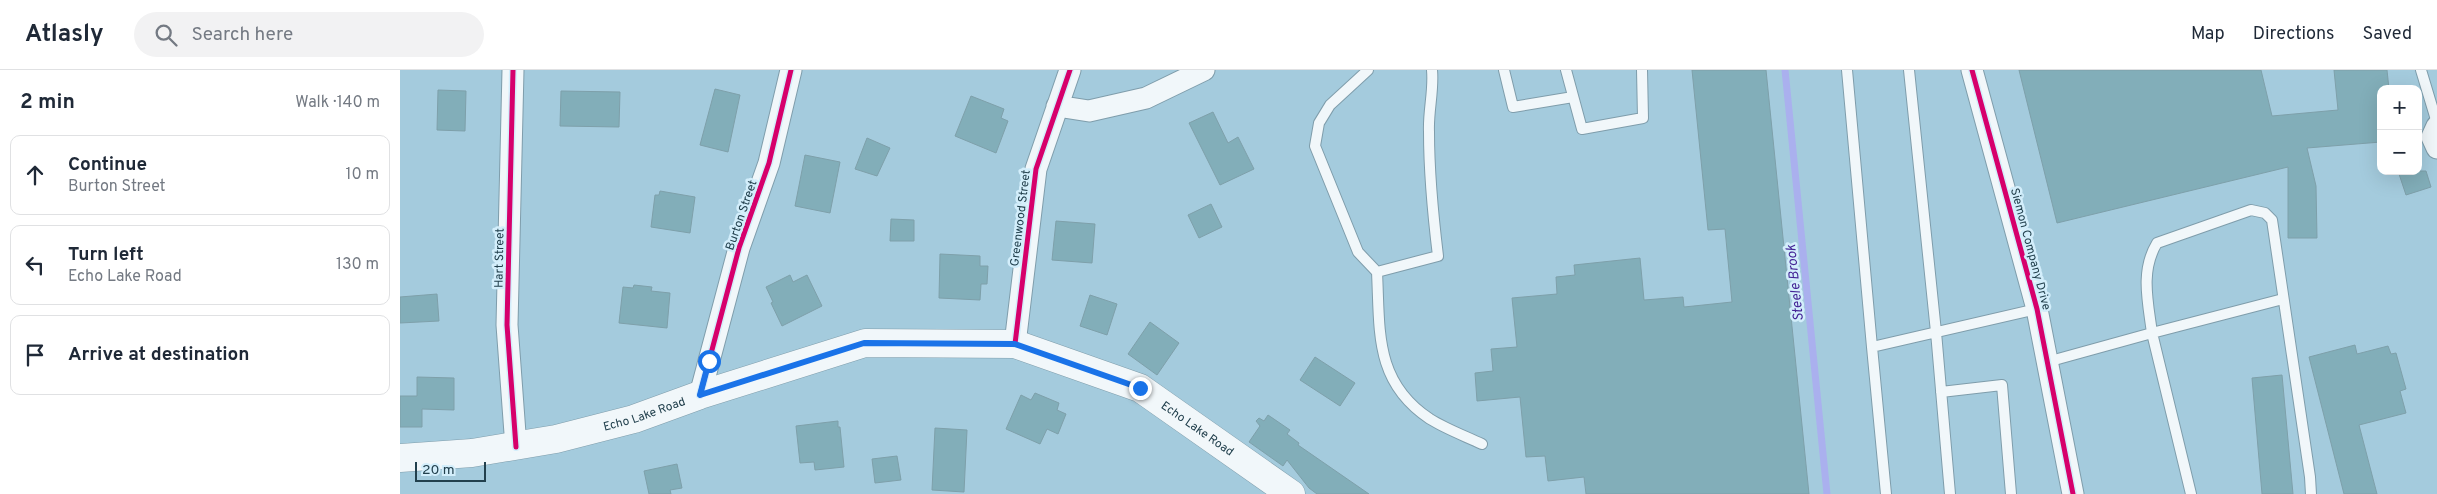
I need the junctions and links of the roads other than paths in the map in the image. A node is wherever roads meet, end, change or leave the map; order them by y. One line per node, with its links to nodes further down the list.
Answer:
1 (513, 70): 29 (street, Hart Street)
2 (790, 70): 27 (street, Burton Street)
3 (1070, 70): 15 (street, Greenwood Street)
4 (1204, 70): 15 (street)
5 (1368, 70): 18 (lane)
6 (1432, 70): 18 (lane)
7 (1504, 70): 14 (lane)
8 (1566, 70): 14 (lane)
9 (1642, 70): 14 (lane)
10 (1847, 70): 24 (lane)
11 (1909, 70): 21 (lane)
12 (1972, 70): 20 (street, Siemon Company Drive)
13 (2421, 70): 16 (lane)
14 (1573, 97)
15 (1056, 106): 23 (street, Greenwood Street)
16 (2437, 124): 17 (street)
17 (2437, 148)
18 (1377, 272): 28 (lane)
19 (2283, 299): 22 (lane); 22 (lane); 37 (lane)
20 (2037, 309): 21 (lane); 25 (street, Siemon Company Drive)
21 (1936, 332): 24 (lane); 26 (lane)
22 (2152, 333): 25 (lane); 36 (lane)
23 (1015, 344): 27 (main road, Echo Lake Road); 31 (main road, Echo Lake Road)
24 (1872, 347): 32 (lane)
25 (2047, 362): 35 (street, Siemon Company Drive)
26 (1941, 392): 33 (lane); 34 (lane)
27 (700, 395): 29 (main road, Echo Lake Road)
28 (1482, 444)
29 (516, 447): 30 (main road, Echo Lake Road)
30 (400, 458)
31 (1291, 494)
32 (1886, 494)
33 (1950, 494)
34 (2011, 494)
35 (2073, 494)
36 (2191, 494)
37 (2311, 494)

